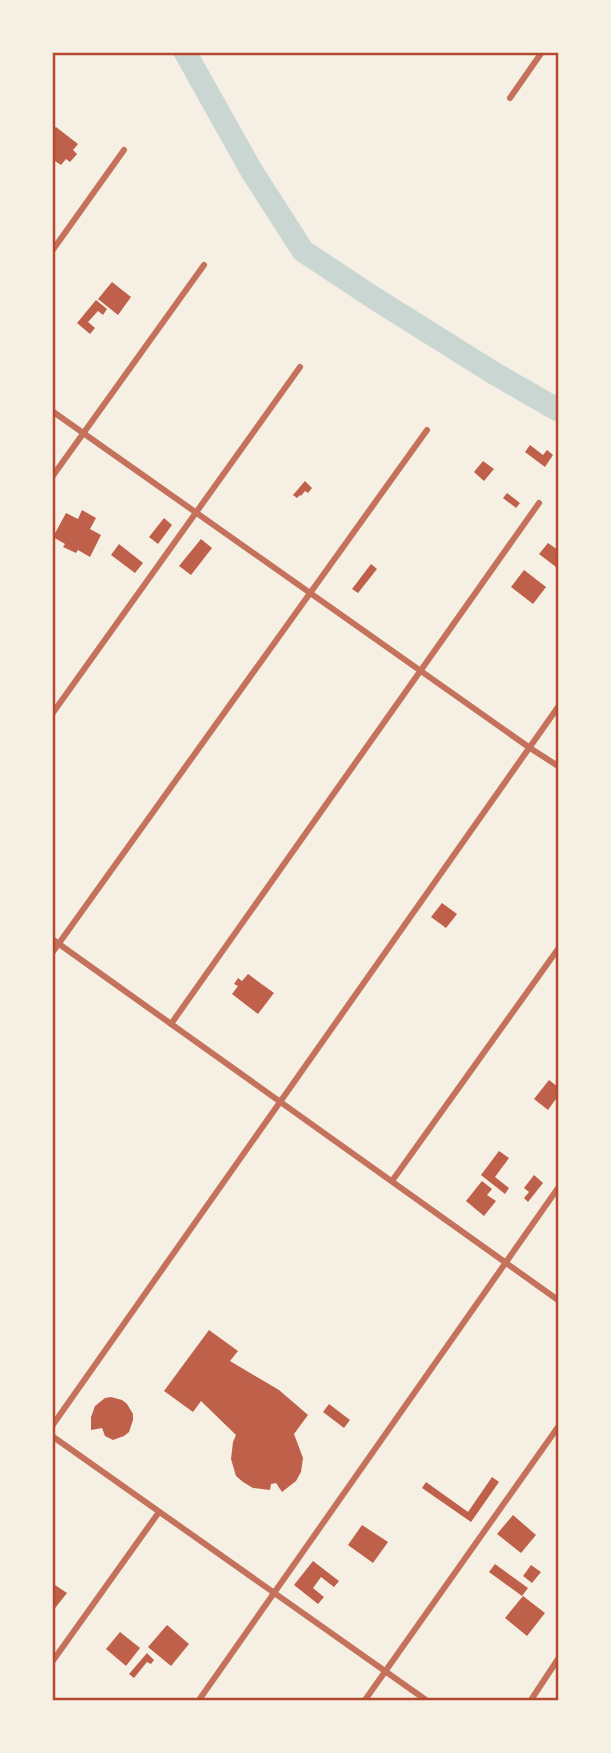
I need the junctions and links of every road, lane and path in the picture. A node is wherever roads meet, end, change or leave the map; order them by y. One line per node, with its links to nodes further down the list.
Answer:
1 (542, 52): 2 (street)
2 (510, 98)
3 (124, 150): 4 (street)
4 (52, 251)
5 (204, 265): 9 (street)
6 (300, 367): 12 (street)
7 (52, 411): 9 (street)
8 (427, 430): 13 (street)
9 (83, 433): 10 (street); 12 (street)
10 (52, 477)
11 (539, 503): 14 (street)
12 (196, 513): 13 (street); 16 (street)
13 (310, 593): 14 (street); 19 (street)
14 (421, 671): 17 (street); 22 (street)
15 (558, 707): 17 (street)
16 (52, 714)
17 (530, 748): 18 (street); 23 (street)
18 (558, 766)
19 (56, 942): 21 (street); 22 (street)
20 (558, 949): 24 (street)
21 (52, 953)
22 (171, 1024): 23 (street)
23 (281, 1102): 24 (street); 28 (street)
24 (392, 1181): 26 (street)
25 (558, 1188): 26 (street)
26 (506, 1263): 27 (street); 32 (street)
27 (558, 1300)
28 (52, 1426)
29 (558, 1427): 35 (street)
30 (52, 1436): 31 (street)
31 (159, 1512): 32 (street); 34 (street)
32 (275, 1593): 35 (street); 36 (street)
33 (558, 1659): 39 (street)
34 (52, 1662)
35 (386, 1672): 37 (street); 38 (street)
36 (200, 1700)
37 (365, 1700)
38 (426, 1700)
39 (531, 1700)

